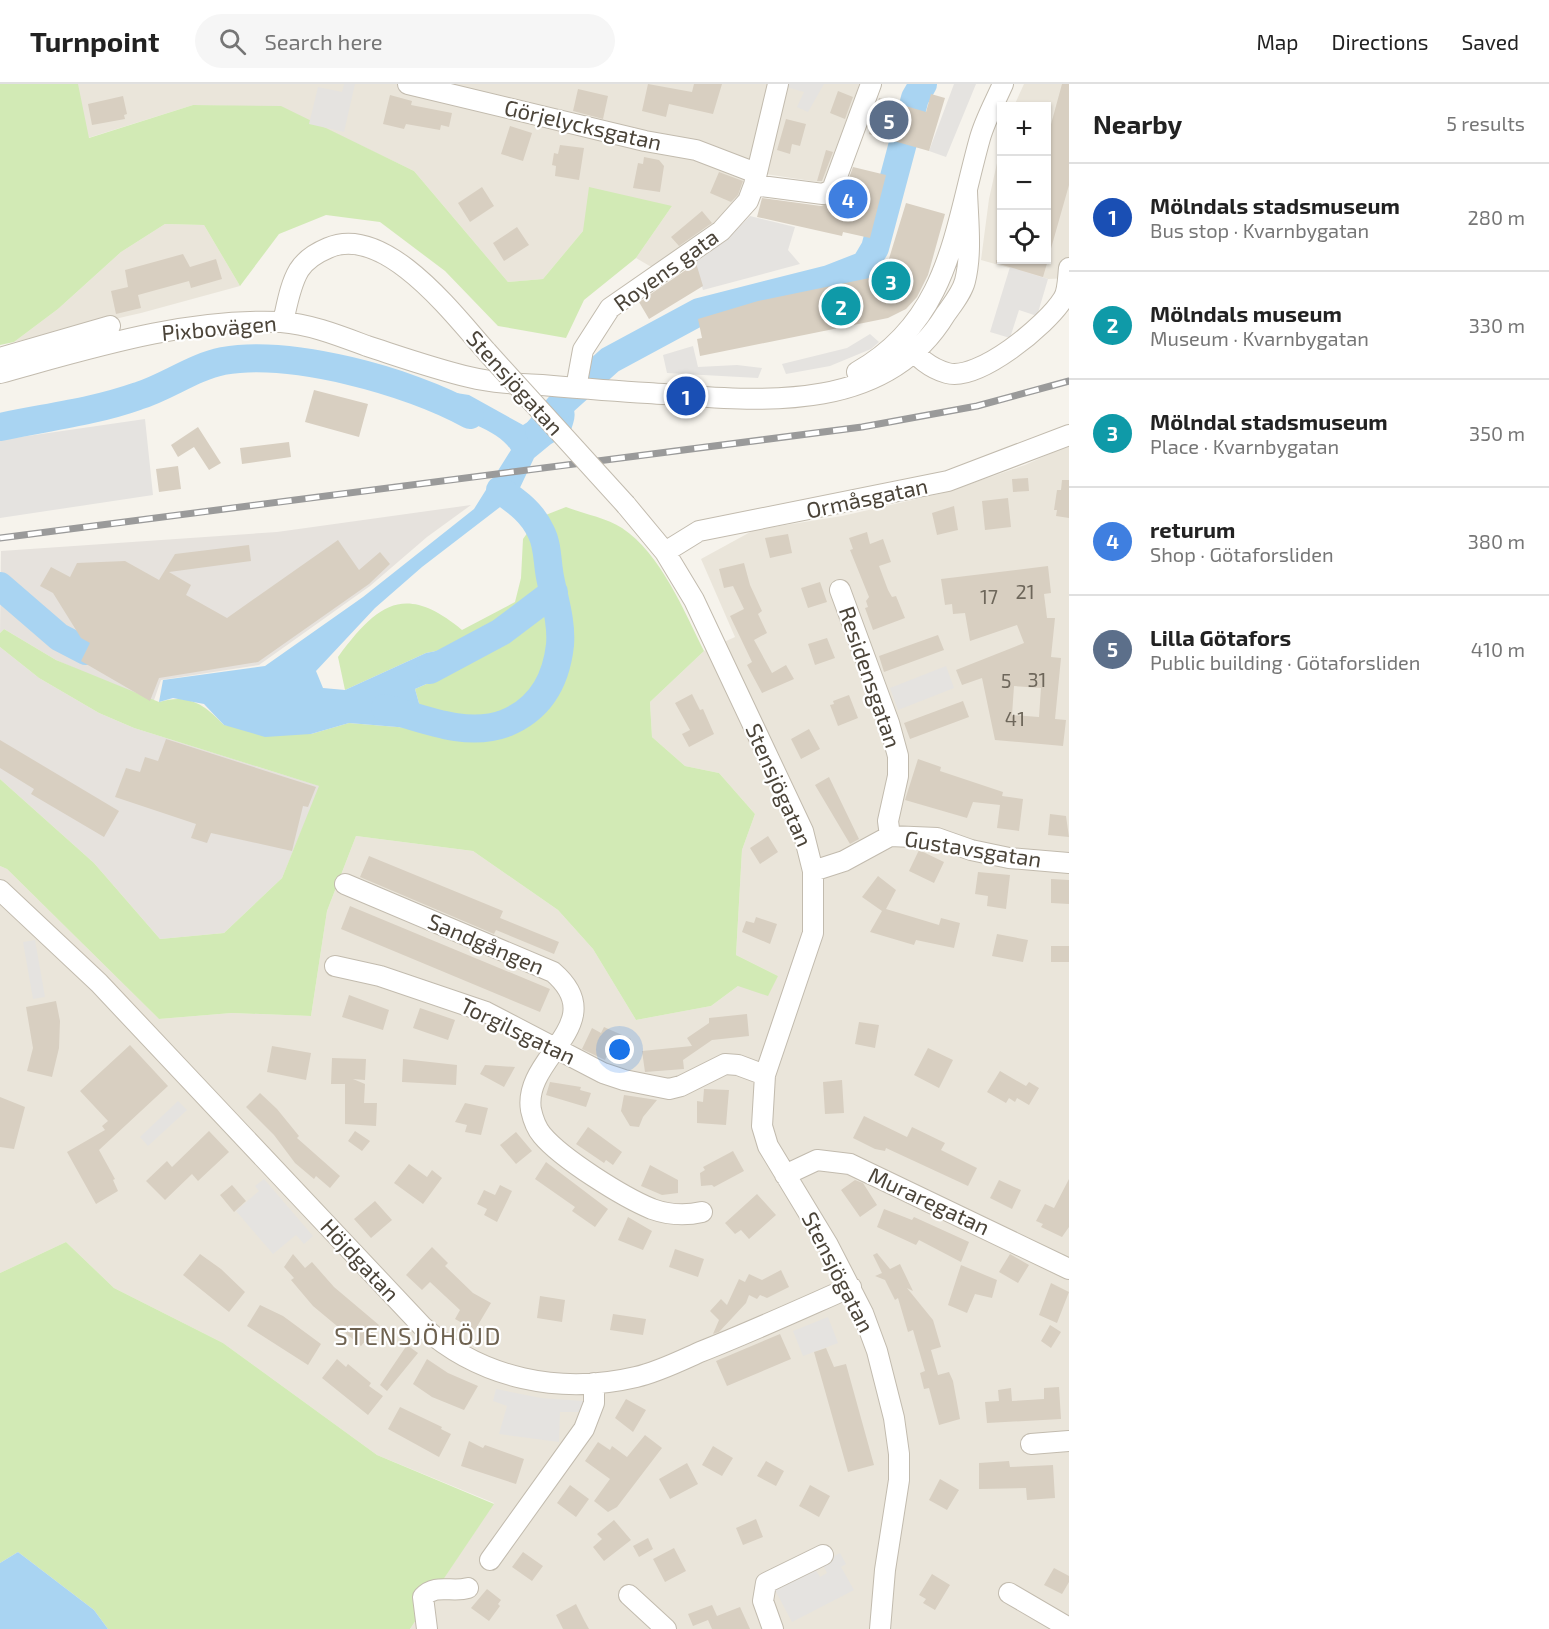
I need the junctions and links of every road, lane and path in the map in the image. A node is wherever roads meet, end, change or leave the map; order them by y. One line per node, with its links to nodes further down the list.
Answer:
1 (408, 84): 5 (street, Görjelycksgatan)
2 (778, 84): 5 (street, Royens gata)
3 (871, 84): 5 (street, Görjelycksgatan)
4 (1003, 84): 9 (street, Pixbovägen)
5 (755, 179): 12 (street, Royens gata)
6 (1069, 268): 9 (street)
7 (283, 322): 11 (street, Pixbovägen); 12 (street, Pixbovägen); 14 (street, Stensjögatan, bridge)
8 (110, 326): 10 (street)
9 (908, 347): 12 (street, Pixbovägen)
10 (0, 358)
11 (0, 373)
12 (570, 388)
13 (1069, 435): 14 (street, Ormåsgatan)
14 (665, 552): 18 (street, Stensjögatan)
15 (840, 590): 16 (street, Residensgatan)
16 (890, 836): 17 (street, Gustavsgatan); 18 (street, Gustavsgatan)
17 (1069, 863)
18 (813, 871): 23 (street, Stensjögatan)
19 (345, 884): 22 (street, Sandgången)
20 (0, 890): 28 (street, Höjdgatan)
21 (335, 966): 22 (street, Torgilsgatan)
22 (557, 1049): 23 (street, Torgilsgatan); 25 (street, Sandgången)
23 (765, 1074): 24 (street, Stensjögatan)
24 (785, 1175): 26 (street, Muraregatan); 27 (street, Stensjögatan)
25 (702, 1212)
26 (1069, 1269)
27 (851, 1287): 28 (street, Höjdgatan); 40 (street, Stensjögatan)
28 (594, 1383): 32 (street)
29 (1069, 1441): 30 (street)
30 (1031, 1444)
31 (823, 1555): 39 (street)
32 (490, 1560)
33 (468, 1588): 37 (street)
34 (1009, 1593): 36 (street)
35 (629, 1595): 38 (street)
36 (1069, 1628)
37 (427, 1629)
38 (666, 1629)
39 (773, 1629)
40 (880, 1629)

